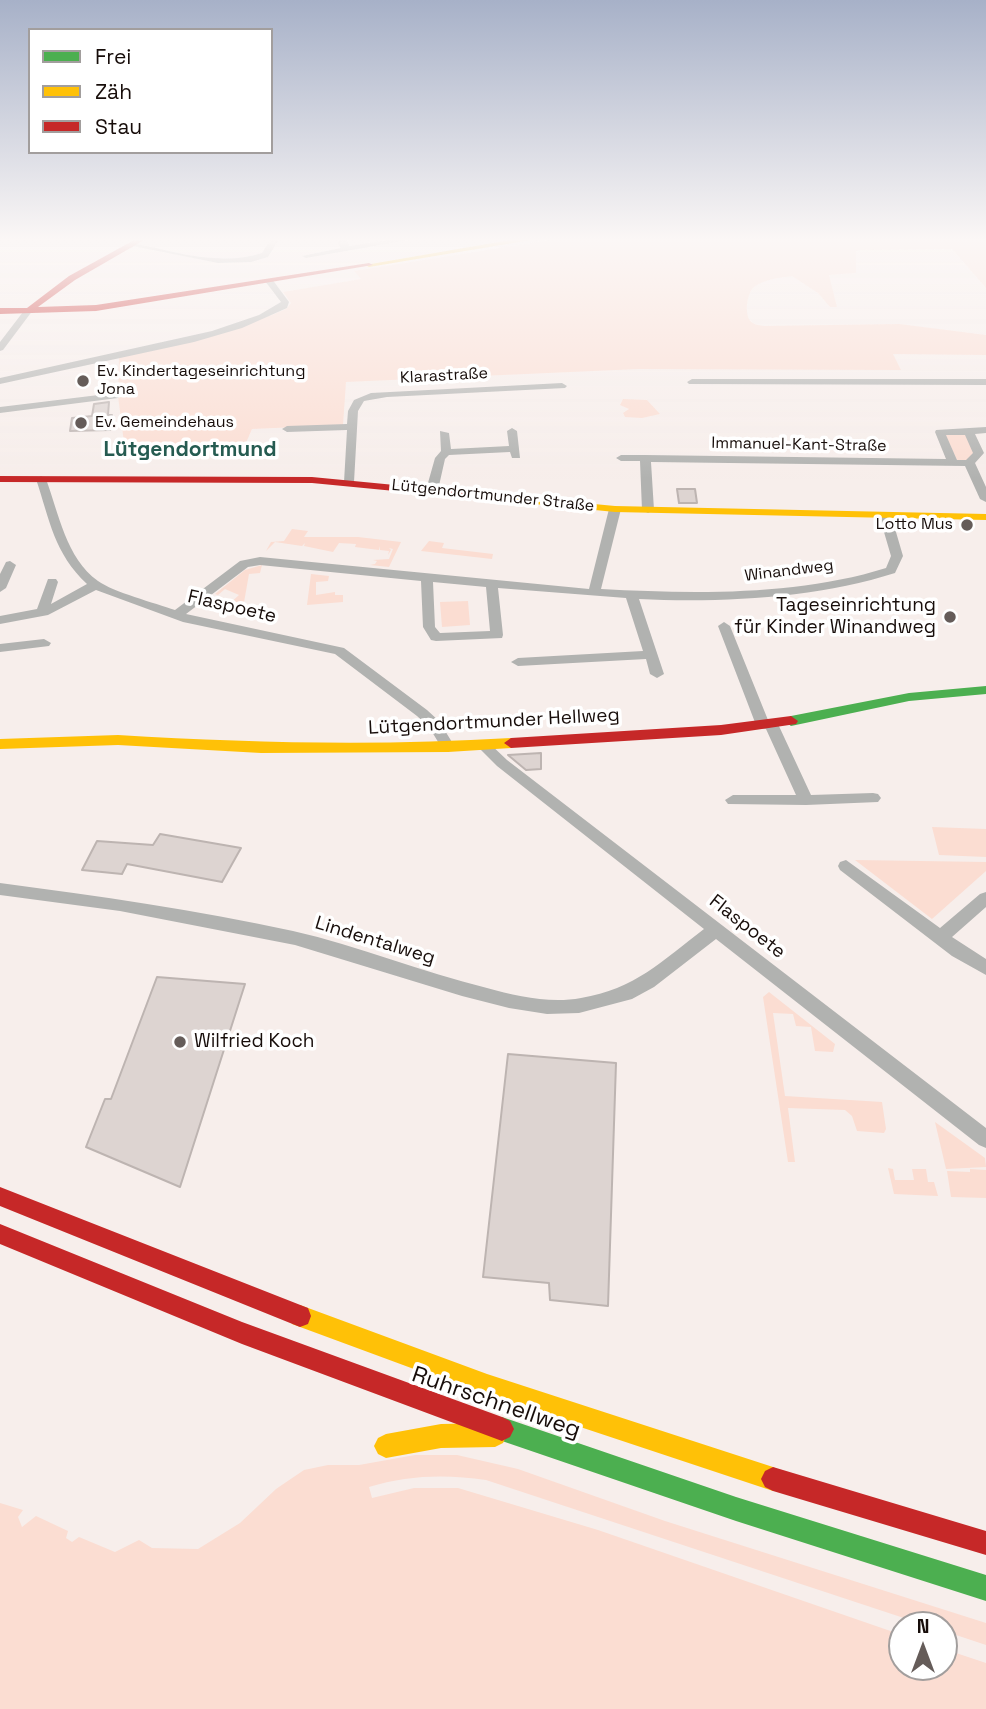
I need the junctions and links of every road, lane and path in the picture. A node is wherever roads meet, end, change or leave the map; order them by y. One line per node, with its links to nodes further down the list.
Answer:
1 (22, 319): 3 (street)
2 (254, 319): 4 (street)
3 (0, 348)
4 (0, 382)
5 (692, 382): 6 (street)
6 (986, 382)
7 (562, 386): 10 (street, Klarastraße)
8 (115, 396): 9 (street)
9 (0, 411)
10 (353, 427): 11 (street); 23 (street, Klarastraße)
11 (287, 429)
12 (986, 430): 14 (street)
13 (512, 431): 16 (street)
14 (969, 432): 19 (street); 20 (street)
15 (444, 433): 16 (street)
16 (446, 452): 24 (street)
17 (621, 458): 18 (street, Immanuel-Kant-Straße)
18 (645, 458): 19 (street, Immanuel-Kant-Straße); 27 (street)
19 (953, 463): 20 (street, Immanuel-Kant-Straße)
20 (968, 463): 25 (street)
21 (0, 479): 22 (main road, Lütgendortmunder Straße)
22 (41, 479): 23 (main road, Lütgendortmunder Straße); 33 (street, Flaspoete)
23 (349, 482): 24 (main road, Lütgendortmunder Straße)
24 (432, 490): 26 (main road, Lütgendortmunder Straße)
25 (986, 499)
26 (615, 509): 27 (main road, Lütgendortmunder Straße); 36 (street)
27 (648, 510): 28 (main road, Lütgendortmunder Straße)
28 (885, 516): 29 (main road, Lütgendortmunder Straße); 37 (street, Winandweg)
29 (986, 517)
30 (10, 565): 35 (street)
31 (427, 578): 34 (street, Winandweg); 34 (street); 39 (street, Winandweg)
32 (52, 582): 38 (street)
33 (95, 585): 38 (street); 39 (street, Flaspoete)
34 (492, 585): 36 (street, Winandweg)
35 (0, 588)
36 (594, 593): 37 (street, Winandweg)
37 (631, 594): 44 (street)
38 (44, 612): 40 (street)
39 (176, 616): 51 (street, Flaspoete)
40 (0, 620)
41 (724, 626): 48 (street)
42 (44, 643): 43 (street)
43 (0, 648)
44 (649, 654): 45 (street); 46 (street)
45 (518, 662)
46 (657, 674)
47 (986, 690): 48 (main road, Lütgendortmunder Hellweg)
48 (767, 725): 50 (main road, Lütgendortmunder Hellweg); 54 (street)
49 (0, 744): 51 (main road, Lütgendortmunder Hellweg)
50 (484, 745): 51 (main road, Lütgendortmunder Hellweg); 58 (street, Flaspoete)
51 (448, 747)
52 (873, 798): 54 (street)
53 (733, 800): 54 (street)
54 (806, 800)
55 (846, 866): 59 (street)
56 (0, 889): 58 (street, Lindentalweg)
57 (986, 898): 59 (street)
58 (716, 929): 61 (street, Flaspoete)
59 (941, 937): 60 (street)
60 (986, 968)
61 (986, 1139)
62 (0, 1196): 66 (main road, Ruhrschnellweg)
63 (0, 1234): 65 (main road, Ruhrschnellweg)
64 (386, 1446): 65 (main road)
65 (553, 1448): 67 (main road, Ruhrschnellweg)
66 (986, 1543)
67 (986, 1588)

